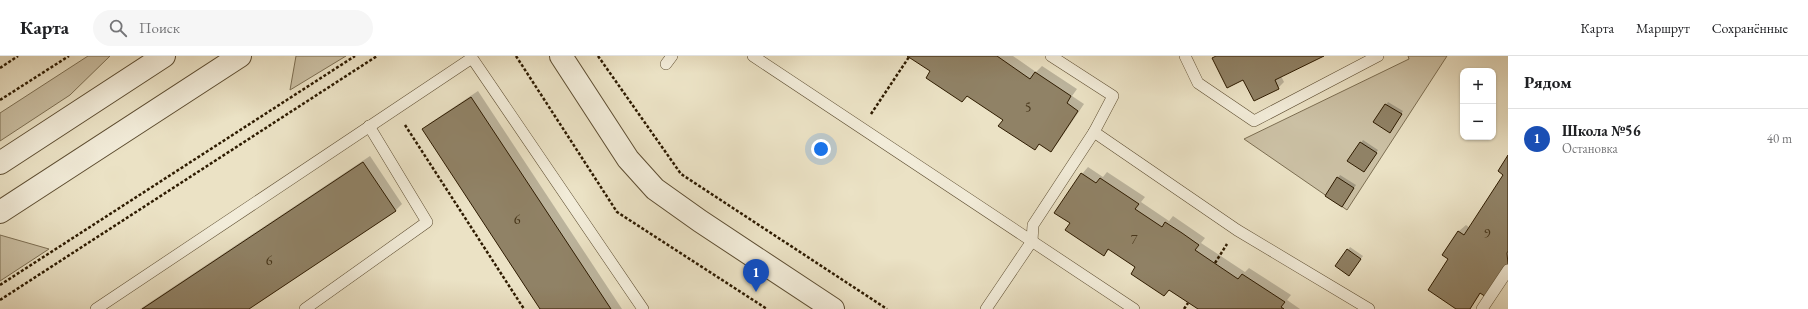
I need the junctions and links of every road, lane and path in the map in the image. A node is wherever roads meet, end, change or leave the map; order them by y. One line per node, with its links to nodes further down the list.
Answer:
1 (18, 56): 14 (path)
2 (69, 56): 15 (path)
3 (164, 56): 20 (street)
4 (240, 56): 21 (street)
5 (355, 56): 26 (path)
6 (378, 56): 27 (path)
7 (560, 56): 33 (street)
8 (598, 56): 34 (path)
9 (753, 56): 17 (lane)
10 (1051, 56): 18 (lane)
11 (1185, 56): 12 (lane)
12 (1378, 56)
13 (909, 57): 17 (path)
14 (0, 68)
15 (0, 100)
16 (369, 126): 19 (lane); 29 (lane); 32 (lane)
17 (862, 128): 23 (lane)
18 (1094, 132): 22 (lane); 23 (lane)
19 (377, 137): 30 (lane); 31 (path)
20 (0, 163)
21 (0, 212)
22 (1236, 230): 24 (path); 38 (lane)
23 (1032, 241): 35 (lane); 36 (lane)
24 (1215, 263)
25 (1508, 270): 39 (lane)
26 (0, 285)
27 (0, 300)
28 (1188, 302): 37 (path)
29 (96, 309)
30 (305, 309)
31 (524, 309)
32 (643, 309)
33 (833, 309)
34 (887, 309)
35 (986, 309)
36 (1134, 309)
37 (1184, 309)
38 (1369, 309)
39 (1482, 309)

